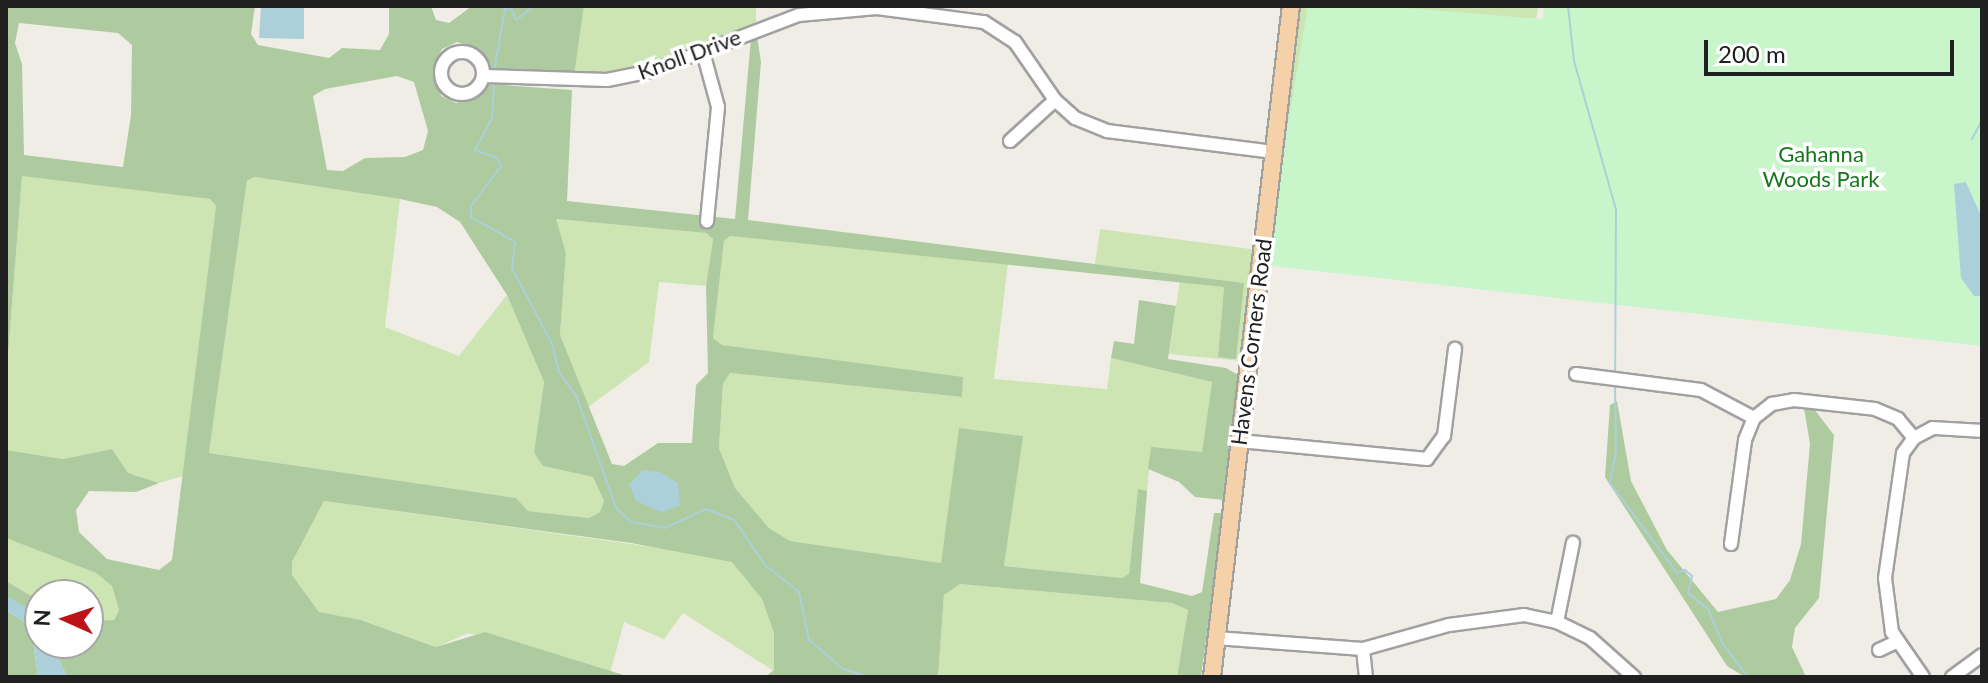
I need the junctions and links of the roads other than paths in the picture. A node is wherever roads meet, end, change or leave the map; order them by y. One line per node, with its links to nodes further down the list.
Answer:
1 (1291, 6): 6 (main road, Havens Corners Road)
2 (703, 52): 3 (street, Knoll Drive); 4 (street, Knoll Drive); 7 (street)
3 (486, 76)
4 (1055, 100): 5 (street); 6 (street, Knoll Drive)
5 (1010, 141)
6 (1274, 152): 13 (main road, Havens Corners Road)
7 (707, 221)
8 (1455, 349): 13 (street)
9 (1576, 374): 10 (street)
10 (1754, 418): 12 (street); 15 (street)
11 (1982, 431): 12 (street)
12 (1914, 438): 18 (street)
13 (1240, 441): 17 (main road, Havens Corners Road)
14 (1573, 543): 16 (street)
15 (1731, 544)
16 (1557, 622): 19 (street); 25 (street)
17 (1216, 638): 19 (street); 23 (main road, Havens Corners Road)
18 (1898, 641): 20 (street); 26 (street)
19 (1363, 649): 24 (street)
20 (1879, 650)
21 (1978, 657): 22 (street); 27 (street)
22 (1982, 670)
23 (1212, 677)
24 (1366, 677)
25 (1634, 677)
26 (1923, 677)
27 (1952, 677)

